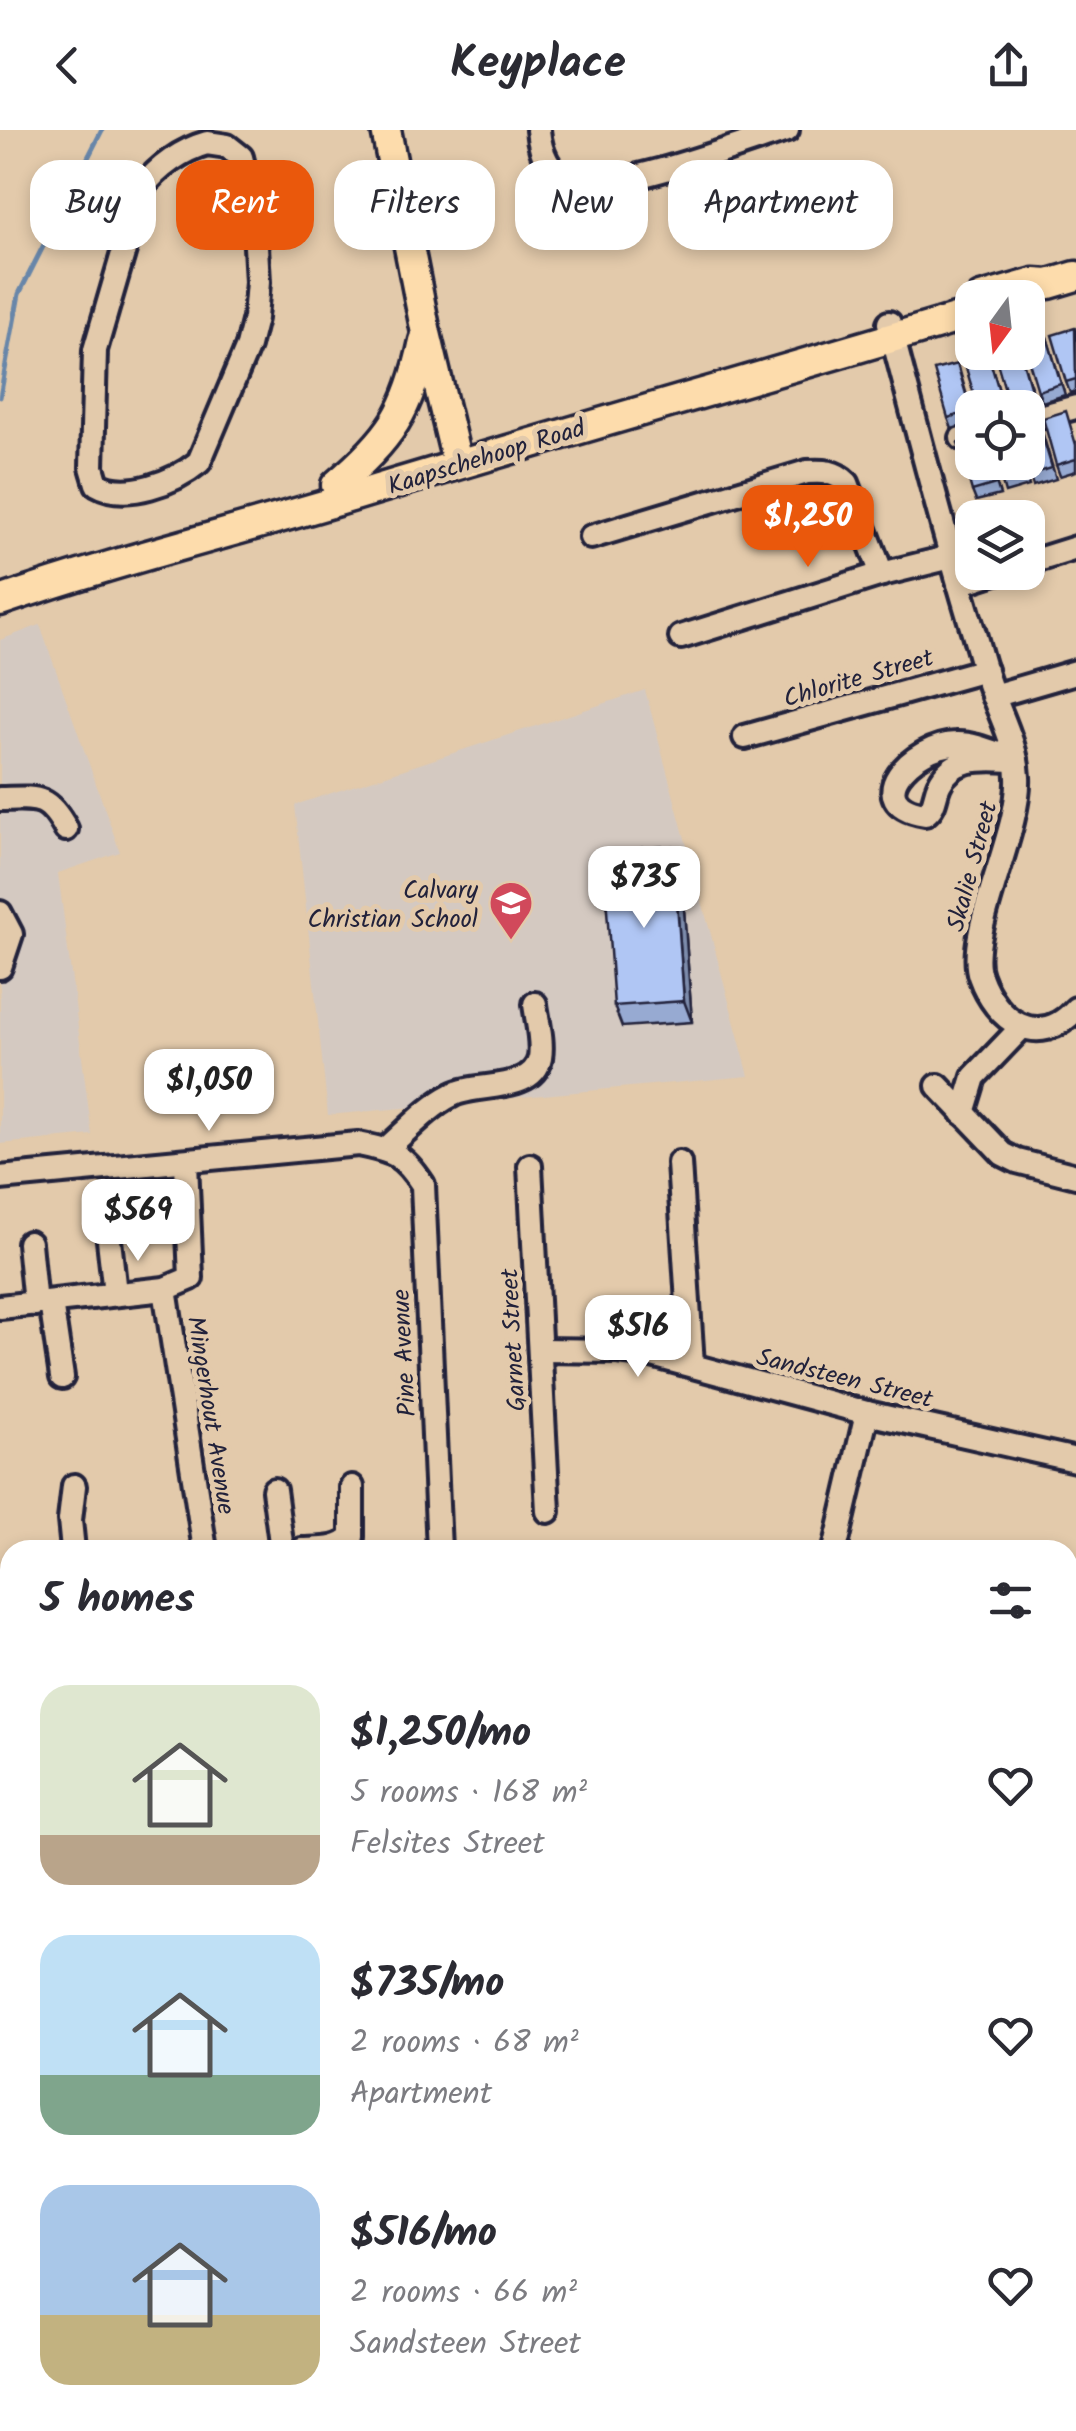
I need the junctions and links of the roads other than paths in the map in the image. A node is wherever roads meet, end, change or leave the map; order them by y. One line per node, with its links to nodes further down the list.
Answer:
1 (386, 130): 7 (main road)
2 (538, 130): 3 (street)
3 (787, 130)
4 (955, 306): 6 (main road, Kaapschehoop Road)
5 (955, 317): 6 (main road, Kaapschehoop Road)
6 (891, 330): 11 (main road, Kaapschehoop Road); 15 (street, Skalie Street)
7 (426, 333): 11 (main road); 12 (main road)
8 (248, 346): 8 (street)
9 (1076, 406): 10 (street)
10 (1045, 415)
11 (454, 455): 12 (main road, Kaapschehoop Road); 21 (main road, Kaapschehoop Road)
12 (336, 485): 19 (main road, Kaapschehoop Road)
13 (591, 537): 18 (street)
14 (1076, 548): 16 (street)
15 (950, 557): 17 (street, Skalie Street); 18 (street)
16 (1045, 558)
17 (955, 572)
18 (882, 574): 22 (street)
19 (0, 584)
20 (961, 590): 23 (street, Skalie Street)
21 (0, 601)
22 (681, 637)
23 (986, 670): 25 (street, Skalie Street); 26 (street, Chlorite Street)
24 (1076, 672): 25 (street)
25 (993, 696): 27 (street, Skalie Street)
26 (745, 738)
27 (1015, 760): 27 (street, Skalie Street); 34 (street, Skalie Street)
28 (0, 799): 29 (street)
29 (66, 829)
30 (0, 913): 31 (street)
31 (0, 967)
32 (535, 1004): 37 (street)
33 (1076, 1009): 34 (street)
34 (1021, 1028): 36 (street)
35 (938, 1086): 36 (street)
36 (963, 1113): 41 (street)
37 (396, 1154): 38 (street); 62 (street, Pine Avenue)
38 (186, 1163): 42 (street); 45 (street)
39 (679, 1163): 50 (street)
40 (530, 1166): 49 (street, Garnet Street)
41 (1076, 1176)
42 (0, 1178)
43 (109, 1240): 46 (street)
44 (29, 1243): 47 (street)
45 (165, 1289): 46 (street); 59 (street, Mingerhout Avenue)
46 (115, 1294): 47 (street)
47 (43, 1302): 48 (street); 51 (street)
48 (0, 1307)
49 (540, 1350): 50 (street, Sandsteen Street); 57 (street, Garnet Street)
50 (692, 1365): 52 (street, Sandsteen Street)
51 (62, 1377)
52 (866, 1413): 53 (street, Sandsteen Street); 63 (street)
53 (1076, 1460)
54 (74, 1486): 58 (street)
55 (352, 1487): 61 (street)
56 (274, 1490): 60 (street)
57 (548, 1511)
58 (73, 1540)
59 (203, 1540)
60 (281, 1540)
61 (350, 1540)
62 (439, 1540)
63 (837, 1540)

